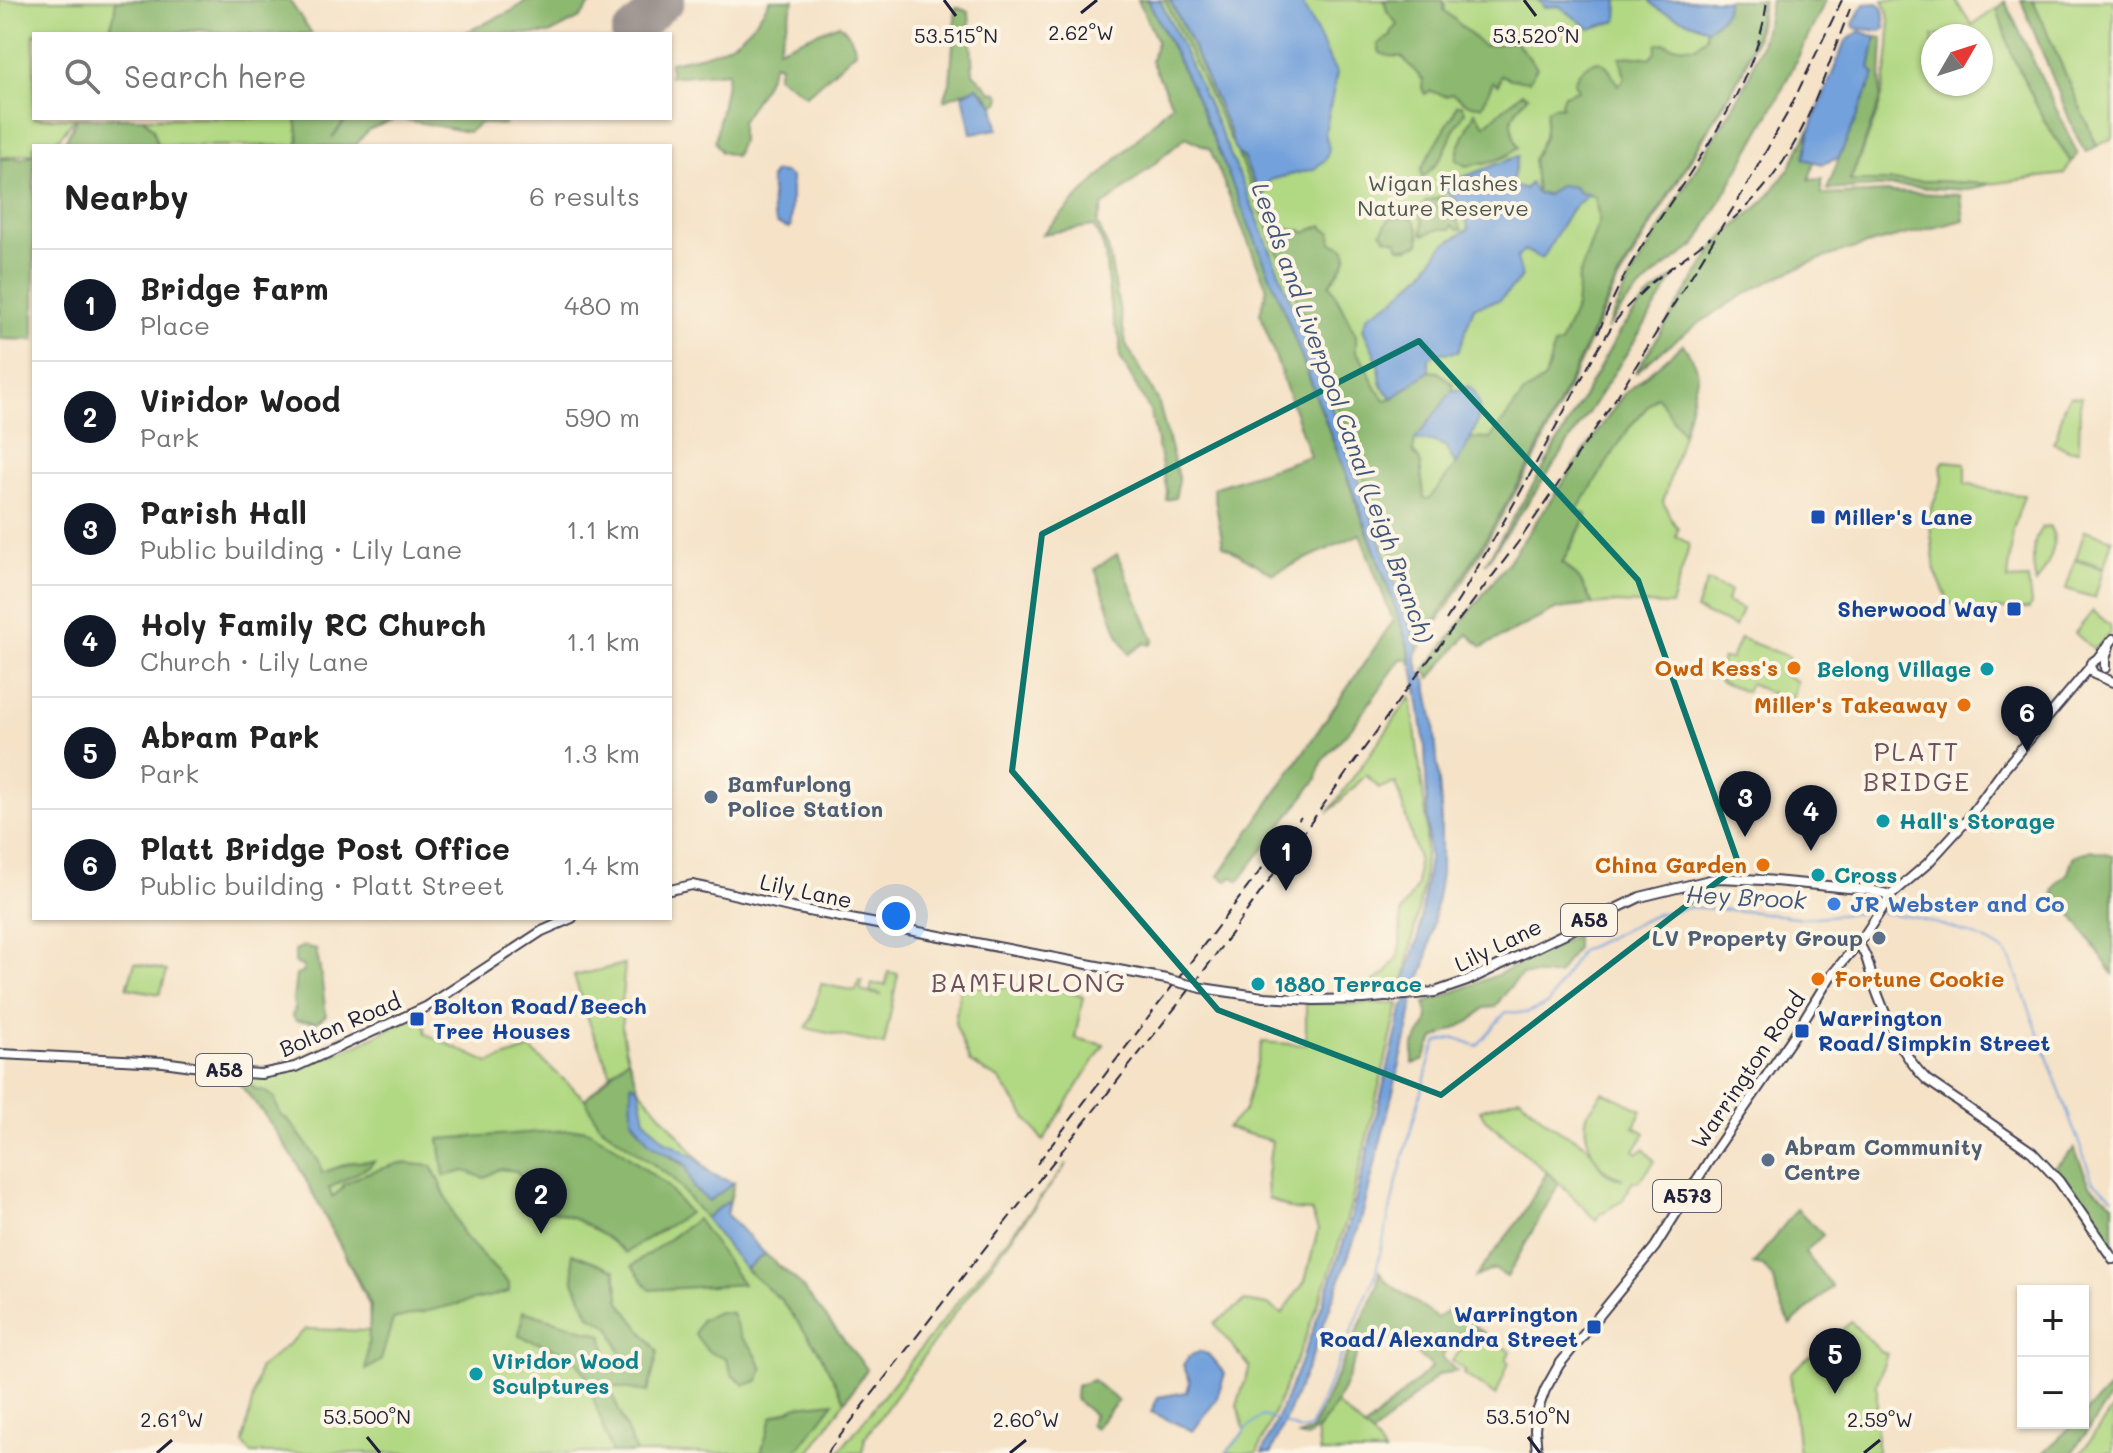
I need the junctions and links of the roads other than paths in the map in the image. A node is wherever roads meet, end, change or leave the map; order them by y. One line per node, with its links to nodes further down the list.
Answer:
1 (2112, 641): 2 (main road)
2 (2100, 669): 3 (main road); 5 (main road, Warrington Road)
3 (2113, 682)
4 (672, 889): 5 (main road, Lily Lane / A58, bridge)
5 (1891, 895): 7 (main road, Warrington Road / A573)
6 (567, 920): 8 (main road, Bolton Road / A58)
7 (1858, 943): 9 (main road); 10 (main road, Warrington Road / A573)
8 (0, 1054)
9 (2113, 1259)
10 (1537, 1453)

